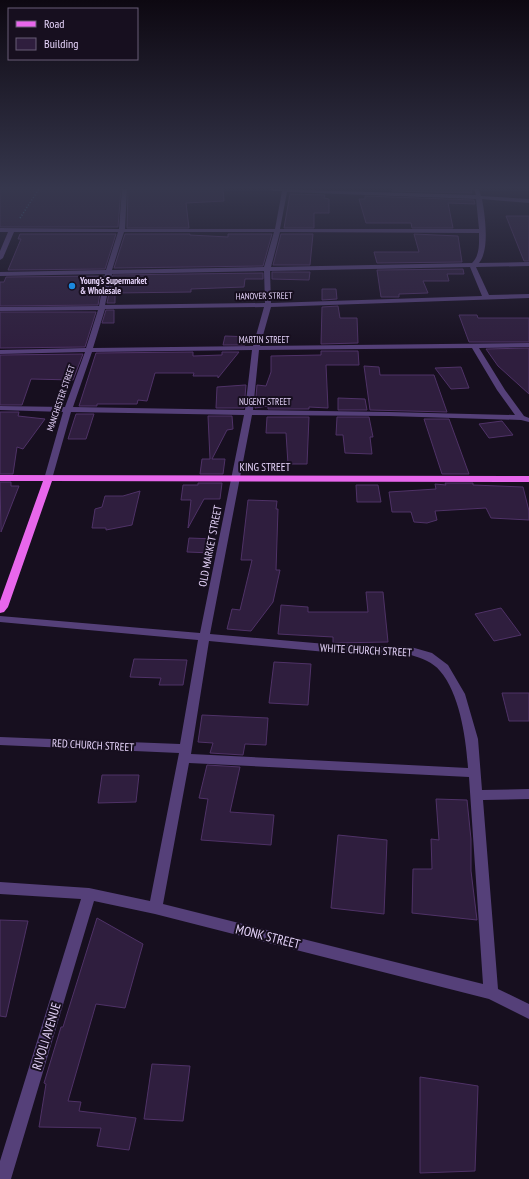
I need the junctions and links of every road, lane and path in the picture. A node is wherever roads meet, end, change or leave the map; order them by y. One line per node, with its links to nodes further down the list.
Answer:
1 (6, 244): 5 (street)
2 (118, 244): 9 (street, MANCHESTER STREET)
3 (274, 244): 8 (street, OLD MARKET STREET)
4 (481, 244): 7 (street)
5 (0, 258)
6 (529, 264): 7 (street)
7 (473, 266): 8 (street); 12 (street)
8 (267, 269): 9 (street); 13 (street, OLD MARKET STREET)
9 (109, 272): 10 (street); 14 (street, MANCHESTER STREET)
10 (0, 274)
11 (529, 296): 12 (street, HANOVER STREET)
12 (486, 297): 13 (street, HANOVER STREET)
13 (268, 305): 14 (street, HANOVER STREET); 18 (street, OLD MARKET STREET)
14 (102, 307): 15 (street, HANOVER STREET); 19 (street, MANCHESTER STREET)
15 (0, 309)
16 (529, 345): 17 (street, MARTIN STREET)
17 (474, 346): 18 (street, MARTIN STREET); 24 (street)
18 (256, 349): 19 (street, MARTIN STREET); 23 (street, OLD MARKET STREET)
19 (90, 350): 20 (street, MARTIN STREET); 22 (street, MANCHESTER STREET)
20 (0, 352)
21 (0, 408): 22 (street, NUGENT STREET)
22 (68, 409): 23 (street, NUGENT STREET); 26 (street, MANCHESTER STREET)
23 (249, 412): 24 (street, NUGENT STREET); 27 (street, OLD MARKET STREET)
24 (525, 419)
25 (0, 478): 26 (main road, KING STREET)
26 (48, 479): 27 (main road, KING STREET); 29 (main road, MANCHESTER STREET)
27 (236, 479): 28 (main road, KING STREET); 31 (street, OLD MARKET STREET)
28 (529, 479)
29 (0, 610)
30 (0, 619): 31 (street, WHITE CHURCH STREET)
31 (204, 638): 33 (street, OLD MARKET STREET); 34 (street, WHITE CHURCH STREET)
32 (0, 740): 33 (street, RED CHURCH STREET)
33 (185, 754): 34 (street, RED CHURCH STREET); 39 (street, OLD MARKET STREET)
34 (474, 773): 36 (street, WHITE CHURCH STREET)
35 (529, 794): 36 (street)
36 (476, 795): 40 (street, WHITE CHURCH STREET)
37 (0, 888): 38 (street, MONK STREET)
38 (89, 894): 39 (street, MONK STREET); 42 (street, RIVOLI AVENUE)
39 (155, 908): 40 (street, MONK STREET)
40 (491, 994): 41 (street, MONK STREET)
41 (529, 1012)
42 (3, 1179)

